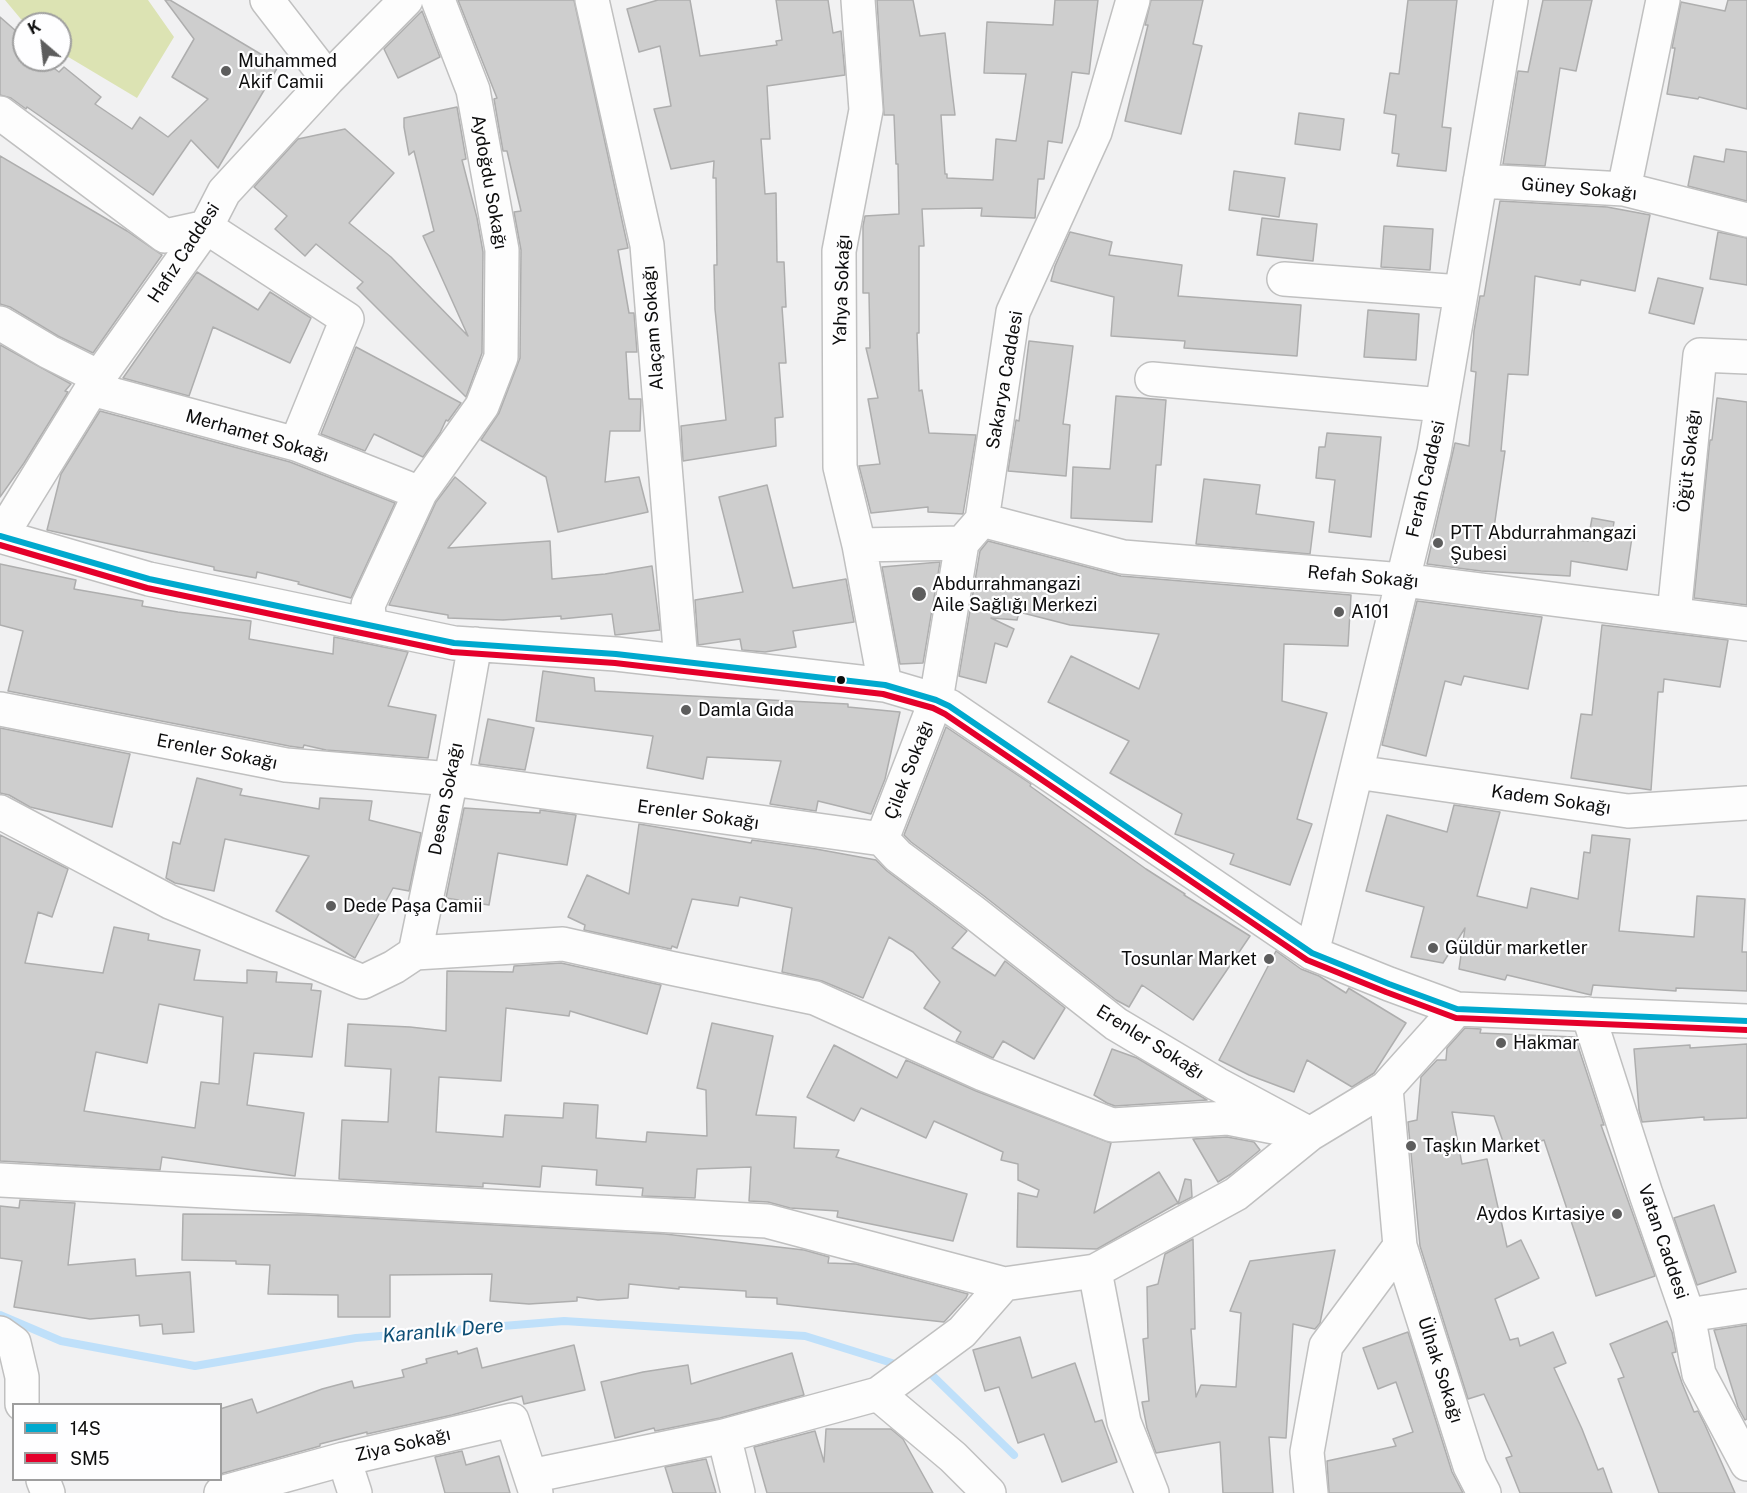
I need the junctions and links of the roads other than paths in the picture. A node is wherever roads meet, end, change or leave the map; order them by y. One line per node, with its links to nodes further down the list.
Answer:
1 (267, 0): 9 (street)
2 (406, 0): 9 (street, Hafız Caddesi)
3 (438, 0): 23 (street, Aydoğdu Sokağı)
4 (592, 0): 32 (street, Alaçam Sokağı)
5 (858, 0): 26 (street, Yahya Sokağı)
6 (1133, 0): 24 (street, Sakarya Caddesi)
7 (1511, 0): 11 (street, Ferah Caddesi)
8 (1663, 0): 12 (street)
9 (328, 79): 14 (street, Hafız Caddesi)
10 (0, 113): 14 (street)
11 (1480, 181): 12 (street, Güney Sokağı); 16 (street, Ferah Caddesi)
12 (1624, 189): 13 (street, Güney Sokağı)
13 (1747, 220)
14 (206, 227): 20 (street, Hafız Caddesi); 22 (street)
15 (1284, 279): 16 (street)
16 (1461, 292): 21 (street, Ferah Caddesi)
17 (0, 323): 20 (street, Merhamet Sokağı)
18 (1747, 357): 28 (street, Öğüt Sokağı)
19 (1152, 379): 21 (street)
20 (95, 383): 22 (street, Merhamet Sokağı); 25 (street, Hafız Caddesi)
21 (1442, 405): 27 (street, Ferah Caddesi)
22 (296, 444): 23 (street, Merhamet Sokağı)
23 (420, 493): 30 (street, Aydoğdu Sokağı)
24 (972, 532): 26 (street); 27 (street, Refah Sokağı); 34 (street, Sakarya Caddesi)
25 (0, 536): 30 (street)
26 (859, 545): 33 (street, Yahya Sokağı)
27 (1403, 580): 28 (street, Refah Sokağı); 36 (street, Ferah Caddesi)
28 (1674, 614): 29 (street, Refah Sokağı)
29 (1747, 624)
30 (369, 625): 31 (street)
31 (475, 644): 32 (street); 37 (street, Desen Sokağı)
32 (681, 662): 33 (street)
33 (885, 685): 34 (street)
34 (936, 700): 40 (street, Çilek Sokağı); 42 (street)
35 (0, 709): 37 (street, Erenler Sokağı)
36 (1356, 772): 38 (street, Kadem Sokağı); 42 (street, Ferah Caddesi)
37 (451, 779): 40 (street, Erenler Sokağı); 41 (street, Desen Sokağı)
38 (1747, 803)
39 (0, 812): 41 (street)
40 (882, 839): 47 (street, Erenler Sokağı)
41 (415, 953): 47 (street)
42 (1312, 953): 43 (street)
43 (1457, 1009): 44 (street); 46 (street)
44 (1588, 1014): 45 (street); 53 (street, Vatan Caddesi)
45 (1747, 1021)
46 (1386, 1088): 47 (street); 49 (street, Ülhak Sokağı)
47 (1310, 1134): 50 (street)
48 (0, 1180): 51 (street)
49 (1400, 1246): 66 (street); 67 (street, Ülhak Sokağı)
50 (1095, 1271): 51 (street); 65 (street)
51 (1004, 1284): 55 (street)
52 (1747, 1306): 53 (street)
53 (1688, 1315): 59 (street, Vatan Caddesi)
54 (0, 1333): 56 (street)
55 (878, 1394): 57 (street); 64 (street)
56 (22, 1403)
57 (724, 1436): 60 (street); 63 (street)
58 (344, 1459): 60 (street, Ziya Sokağı); 61 (street, Ziya Sokağı); 62 (street)
59 (1747, 1464)
60 (533, 1485)
61 (221, 1493)
62 (355, 1493)
63 (738, 1493)
64 (989, 1493)
65 (1152, 1493)
66 (1311, 1493)
67 (1484, 1493)

